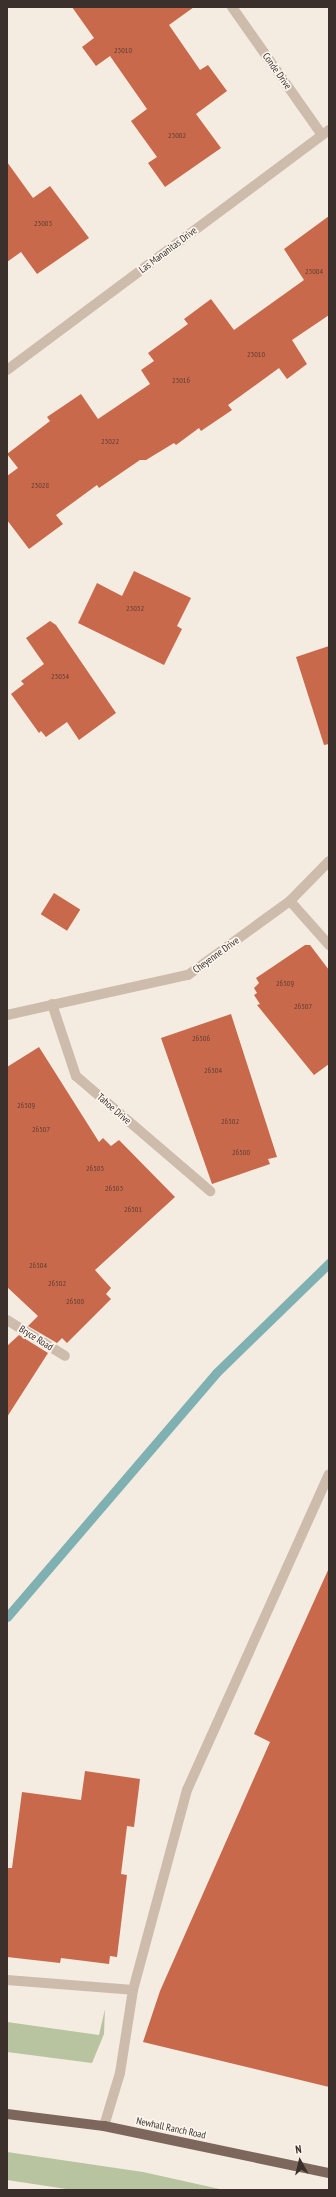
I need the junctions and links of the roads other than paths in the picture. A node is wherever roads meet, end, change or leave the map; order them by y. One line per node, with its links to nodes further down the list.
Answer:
1 (232, 7): 2 (street, Conde Drive)
2 (326, 132): 3 (street, Las Mananitas Drive)
3 (7, 370)
4 (329, 861): 5 (street, Cheyenne Drive)
5 (290, 902): 6 (street); 7 (street, Cheyenne Drive)
6 (329, 944)
7 (52, 1004): 8 (street, Cheyenne Drive); 9 (street, Tahoe Drive)
8 (7, 1015)
9 (210, 1191)
10 (7, 1320): 11 (street, Bryce Road)
11 (64, 1356)
12 (329, 1474): 14 (street)
13 (7, 1980): 14 (street)
14 (133, 1990): 16 (street)
15 (7, 2114): 16 (main road, Newhall Ranch Road)
16 (104, 2126): 17 (main road, Newhall Ranch Road)
17 (329, 2173)

